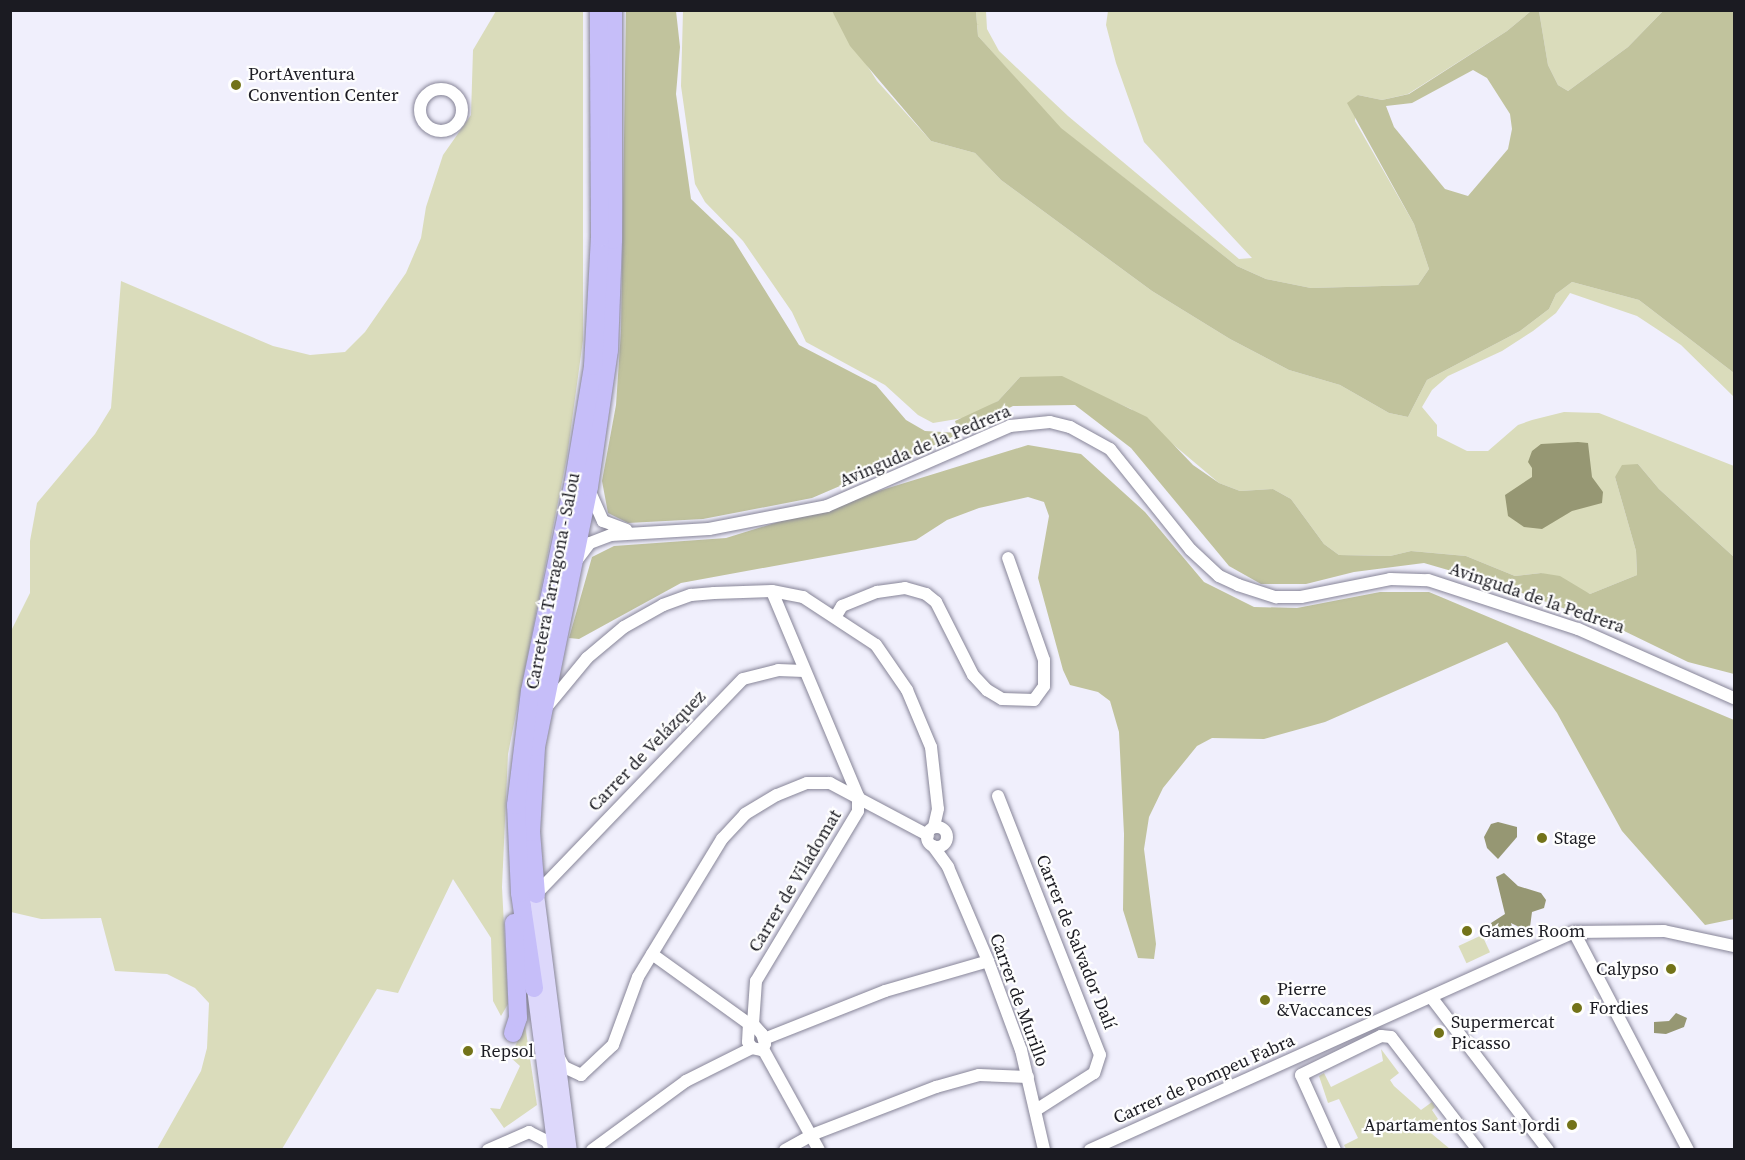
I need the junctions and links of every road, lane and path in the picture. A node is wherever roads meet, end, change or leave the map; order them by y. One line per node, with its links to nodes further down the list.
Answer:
1 (599, 10): 16 (highway, Carretera Tarragona - Salou)
2 (613, 10): 3 (highway, Carretera Tarragona - Salou)
3 (589, 487): 4 (street, Avinguda de la Pedrera); 6 (highway, Carretera Tarragona - Salou)
4 (651, 533): 6 (street, Avinguda de la Pedrera); 12 (street, Avinguda de la Pedrera)
5 (1008, 558): 8 (street)
6 (572, 568): 9 (highway, Carretera Tarragona - Salou)
7 (772, 591): 8 (street, Carrer de Murillo); 10 (street, Carrer de Murillo); 11 (street, Carrer de Viladomat)
8 (836, 616): 17 (street, Carrer de Murillo)
9 (552, 661): 10 (street); 13 (highway, Carretera Tarragona - Salou)
10 (578, 667): 13 (street, Carrer de Murillo)
11 (804, 671): 14 (street, Carrer de Viladomat); 18 (street, Carrer de Velázquez)
12 (1734, 698)
13 (541, 715): 18 (highway, Carretera Tarragona - Salou)
14 (858, 796): 17 (street); 23 (street); 28 (street, Carrer de Viladomat)
15 (998, 796): 36 (street, Carrer de Salvador Dalí)
16 (516, 805): 25 (highway, Carretera Tarragona - Salou); 29 (highway)
17 (937, 836): 24 (street, Carrer de Murillo)
18 (536, 894): 32 (main road, Carretera Tarragona - Salou)
19 (1574, 932): 20 (street, Carrer de Pompeu Fabra); 26 (street, Carrer de Pompeu Fabra); 49 (street)
20 (1705, 939): 21 (street, Carrer de Pompeu Fabra); 22 (street, Carrer de Pompeu Fabra)
21 (1734, 946)
22 (1734, 953)
23 (652, 954): 28 (street); 32 (street)
24 (988, 961): 31 (street); 35 (street, Carrer de Murillo)
25 (534, 988): 39 (main road, Carretera Tarragona - Salou)
26 (1431, 997): 27 (street, Carrer de Pompeu Fabra); 48 (street)
27 (1379, 1020): 30 (street); 33 (street, Carrer de Pompeu Fabra)
28 (751, 1024): 31 (street)
29 (513, 1033)
30 (1391, 1037): 34 (street); 47 (street)
31 (760, 1045): 37 (street); 41 (street)
32 (558, 1055): 40 (main road, Carretera Tarragona - Salou)
33 (1293, 1058): 34 (street); 45 (street, Carrer de Pompeu Fabra)
34 (1301, 1075): 46 (street)
35 (1028, 1077): 36 (street, Carrer de Murillo); 37 (street)
36 (1036, 1110): 44 (street, Carrer de Murillo)
37 (814, 1134): 42 (street); 43 (street)
38 (488, 1149): 39 (street)
39 (553, 1149)
40 (569, 1149)
41 (592, 1149)
42 (785, 1149)
43 (819, 1149)
44 (1044, 1149)
45 (1090, 1149)
46 (1335, 1149)
47 (1478, 1149)
48 (1548, 1149)
49 (1688, 1149)

